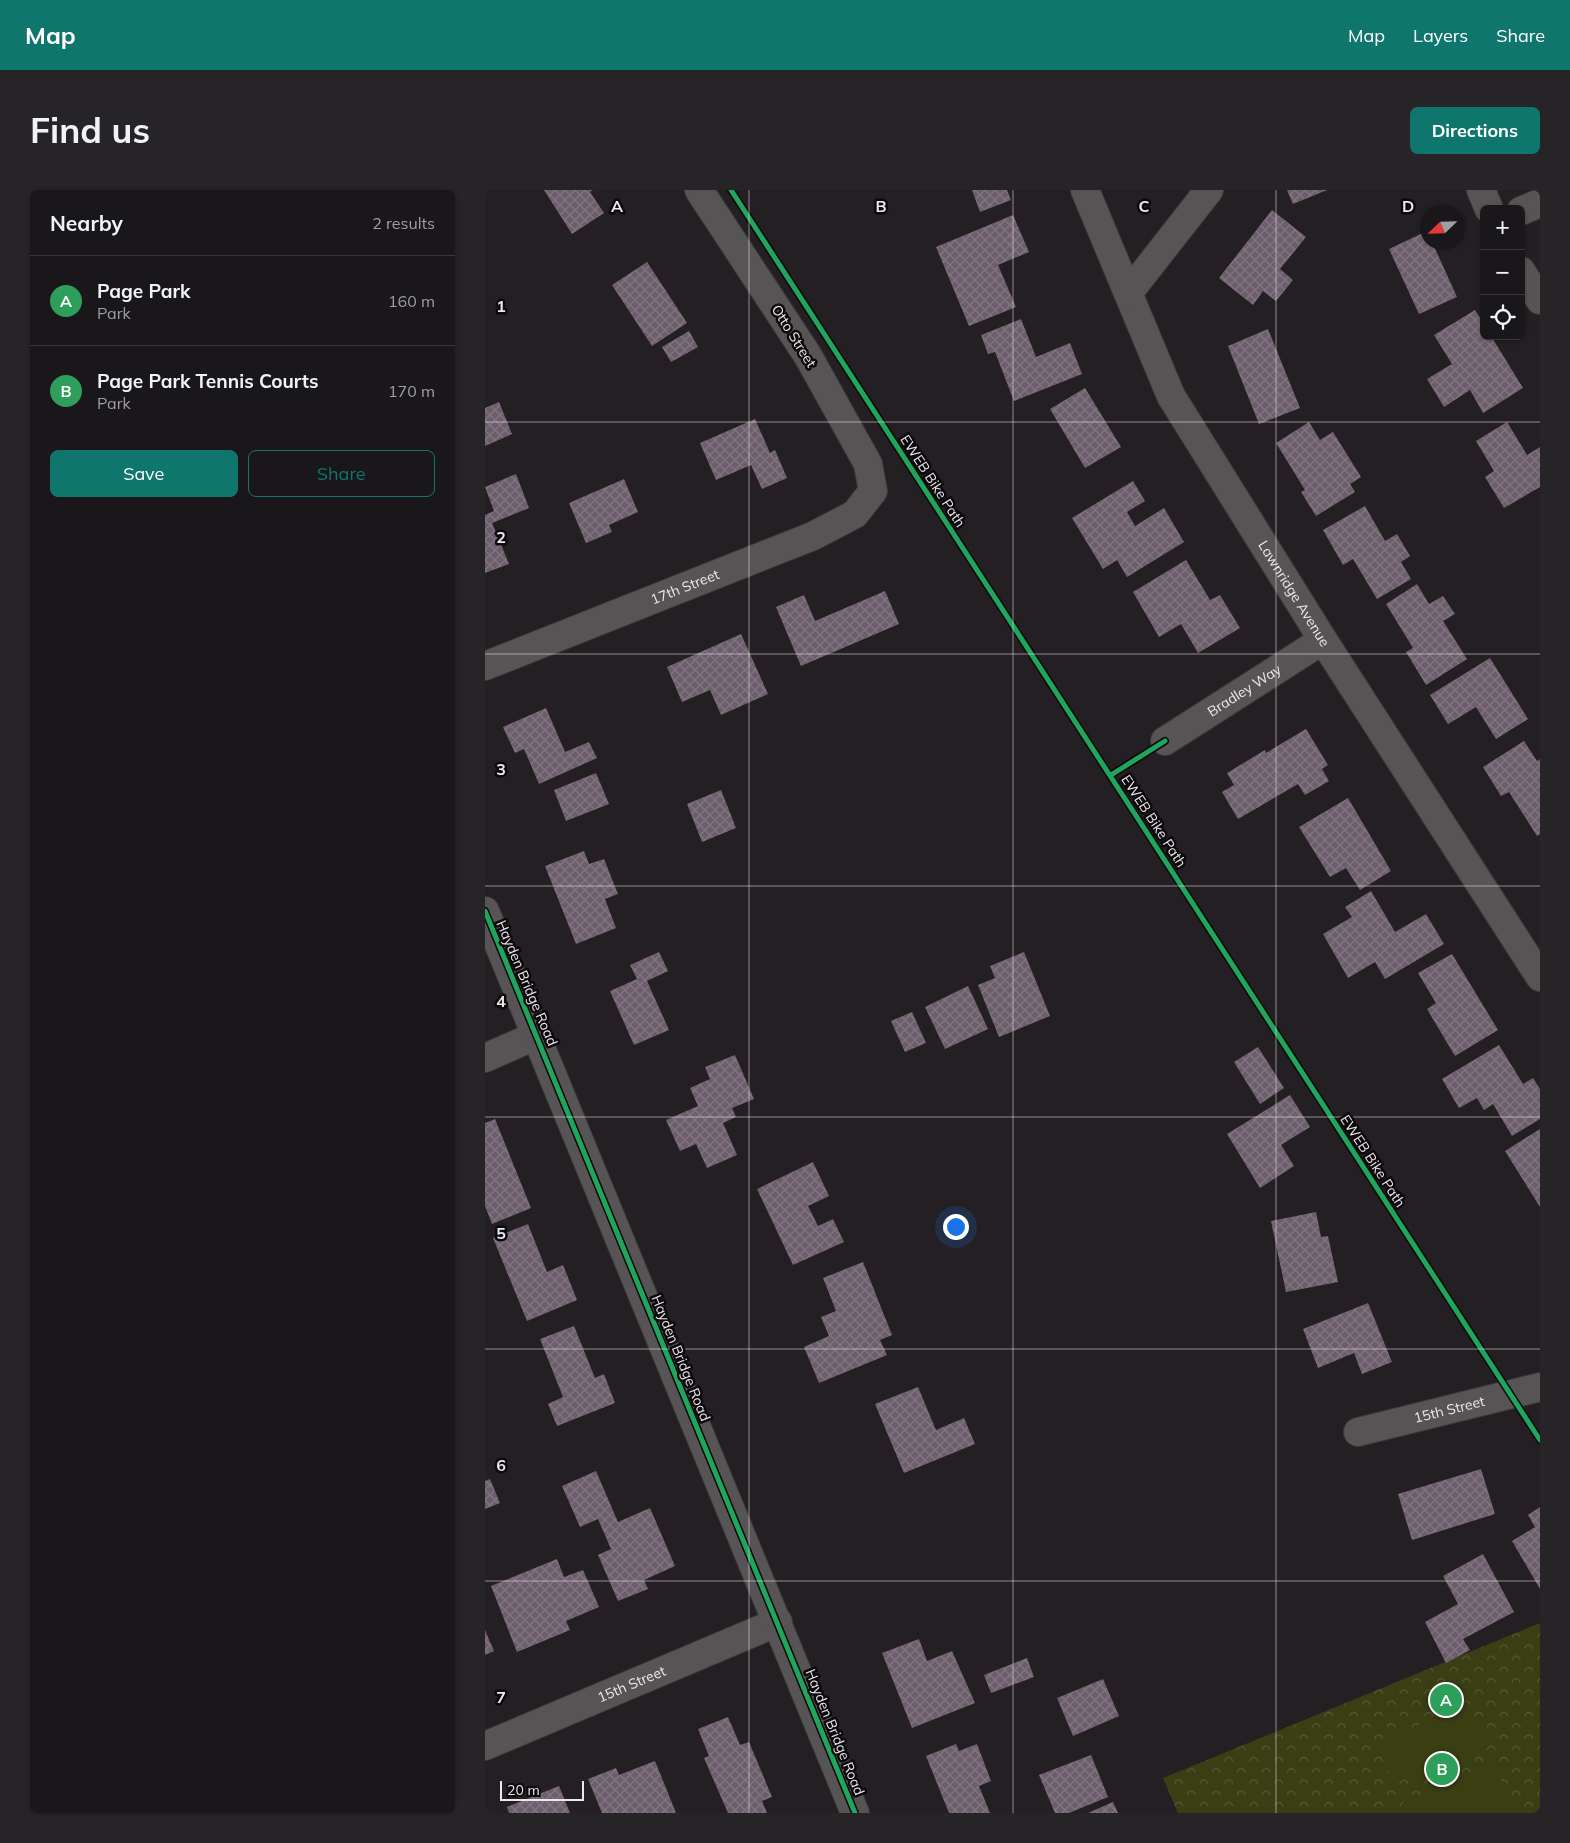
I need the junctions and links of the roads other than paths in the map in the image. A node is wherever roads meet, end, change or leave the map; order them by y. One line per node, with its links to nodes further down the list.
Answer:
1 (699, 190): 11 (street, Otto Street)
2 (1085, 190): 9 (street, Lawnridge Avenue)
3 (1209, 190): 9 (street)
4 (1481, 190): 6 (street)
5 (1540, 203): 7 (street)
6 (1487, 205)
7 (1525, 209)
8 (1525, 277): 10 (street)
9 (1129, 292): 12 (street, Lawnridge Avenue)
10 (1540, 300)
11 (873, 491): 13 (street, 17th Street)
12 (1323, 640): 14 (street, Bradley Way); 16 (street, Lawnridge Avenue)
13 (485, 666)
14 (1165, 741)
15 (485, 911): 17 (street, Hayden Bridge Road)
16 (1540, 977)
17 (537, 1035): 18 (street); 21 (street, Hayden Bridge Road)
18 (485, 1058)
19 (1540, 1387): 20 (street, 15th Street)
20 (1359, 1432)
21 (778, 1622): 22 (street, 15th Street); 23 (street, Hayden Bridge Road)
22 (485, 1746)
23 (855, 1813)

